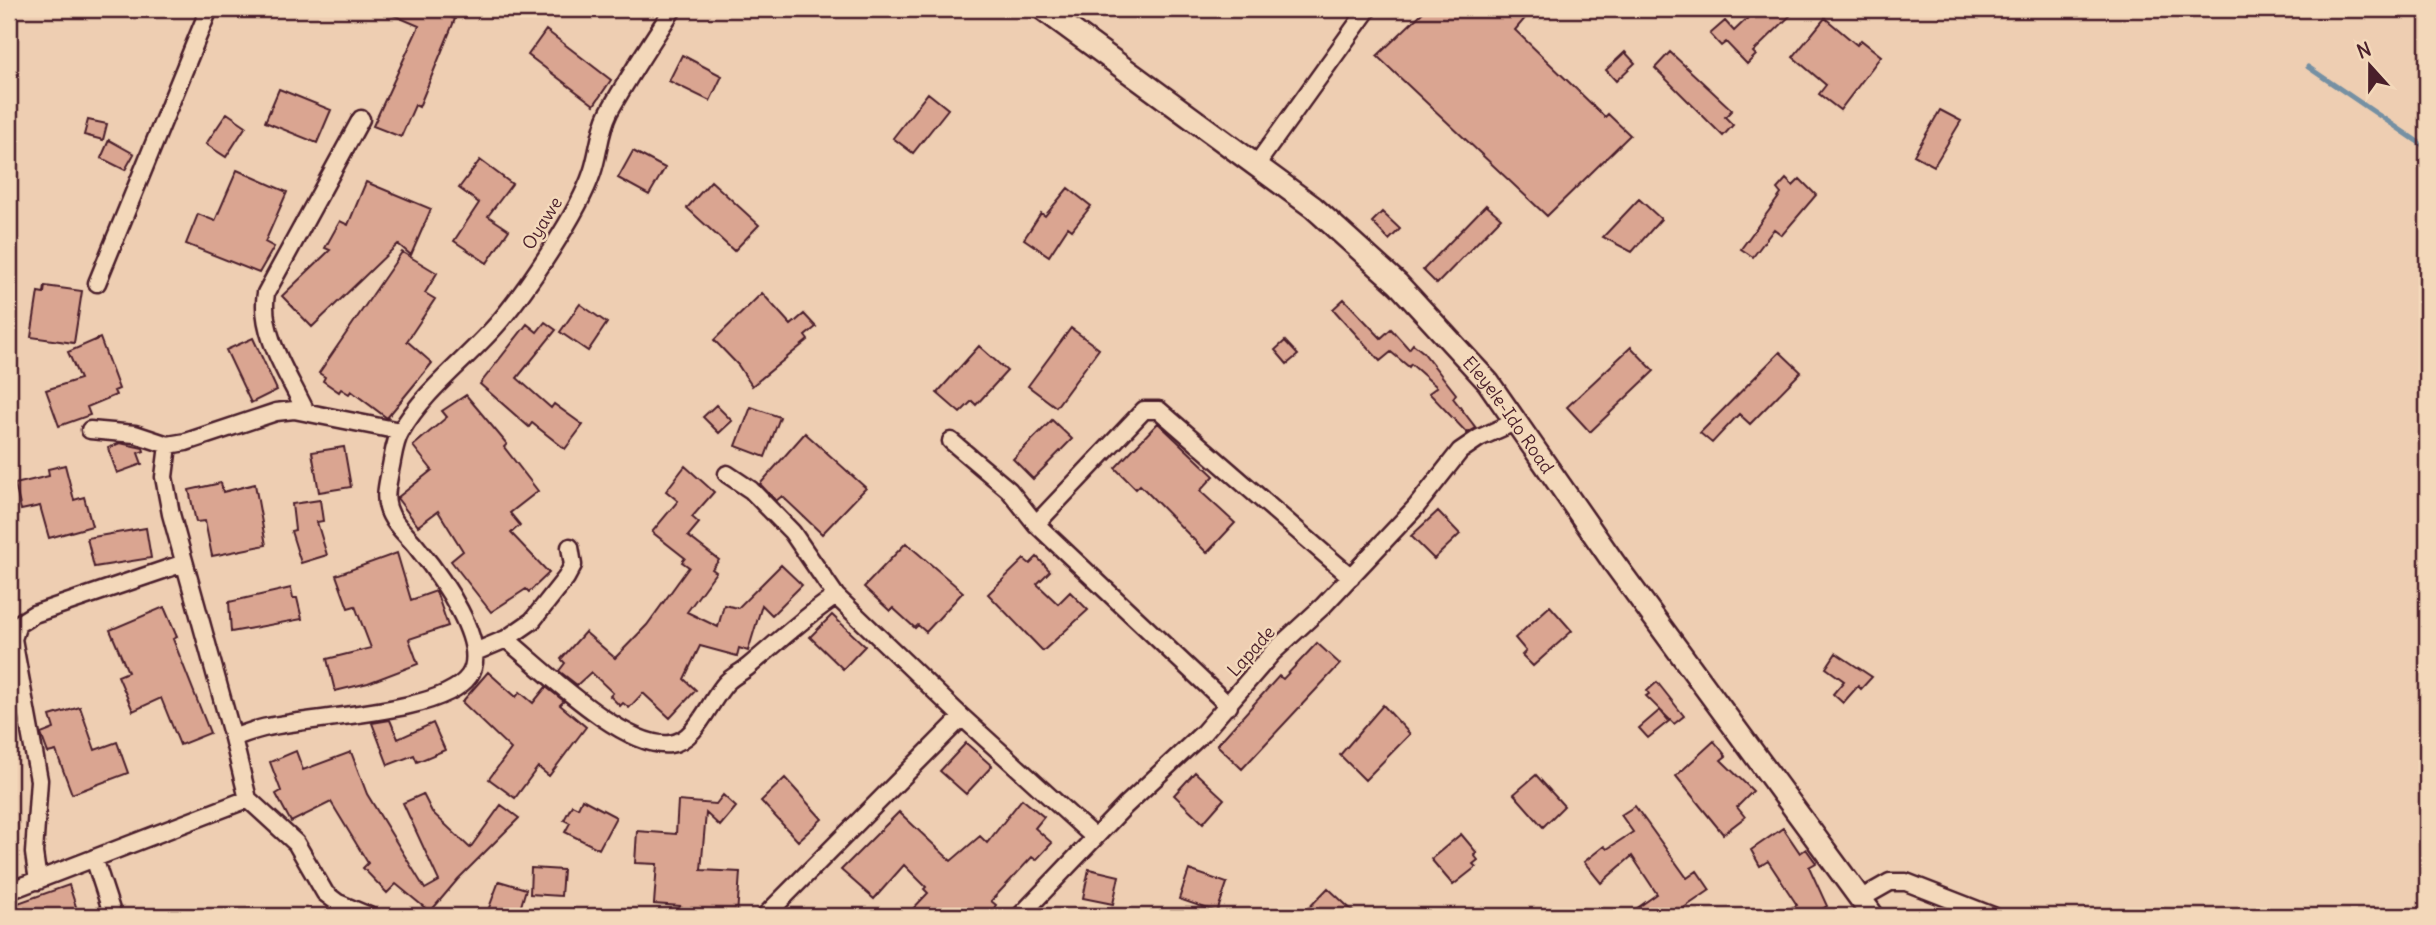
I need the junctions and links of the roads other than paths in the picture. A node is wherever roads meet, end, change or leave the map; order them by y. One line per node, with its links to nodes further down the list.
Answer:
1 (209, 9): 7 (street)
2 (673, 9): 11 (street, Oyawe)
3 (1043, 9): 6 (main road, Eleyele-Ido Road)
4 (1368, 9): 6 (street)
5 (361, 119): 8 (street)
6 (1256, 165): 9 (main road, Eleyele-Ido Road)
7 (97, 283)
8 (305, 410): 11 (street); 13 (street)
9 (1516, 422): 18 (street, Lapade); 30 (main road, Eleyele-Ido Road)
10 (90, 430): 13 (street)
11 (400, 431): 21 (street)
12 (951, 441): 15 (street)
13 (167, 444): 17 (street)
14 (727, 474): 19 (street)
15 (1036, 524): 18 (street); 22 (street)
16 (570, 547): 20 (street)
17 (184, 563): 24 (street); 28 (street)
18 (1351, 576): 22 (street, Lapade)
19 (836, 596): 20 (street); 23 (street)
20 (506, 639): 21 (street)
21 (475, 652): 24 (street)
22 (1229, 706): 26 (street, Lapade)
23 (962, 717): 26 (street); 33 (street)
24 (233, 738): 25 (street)
25 (248, 799): 27 (street); 32 (street)
26 (1094, 837): 34 (street, Lapade)
27 (94, 858): 28 (street); 31 (street)
28 (38, 881): 29 (street)
29 (9, 891)
30 (1869, 911): 35 (street)
31 (113, 916)
32 (369, 916)
33 (765, 916)
34 (1020, 916)
35 (1993, 916)

